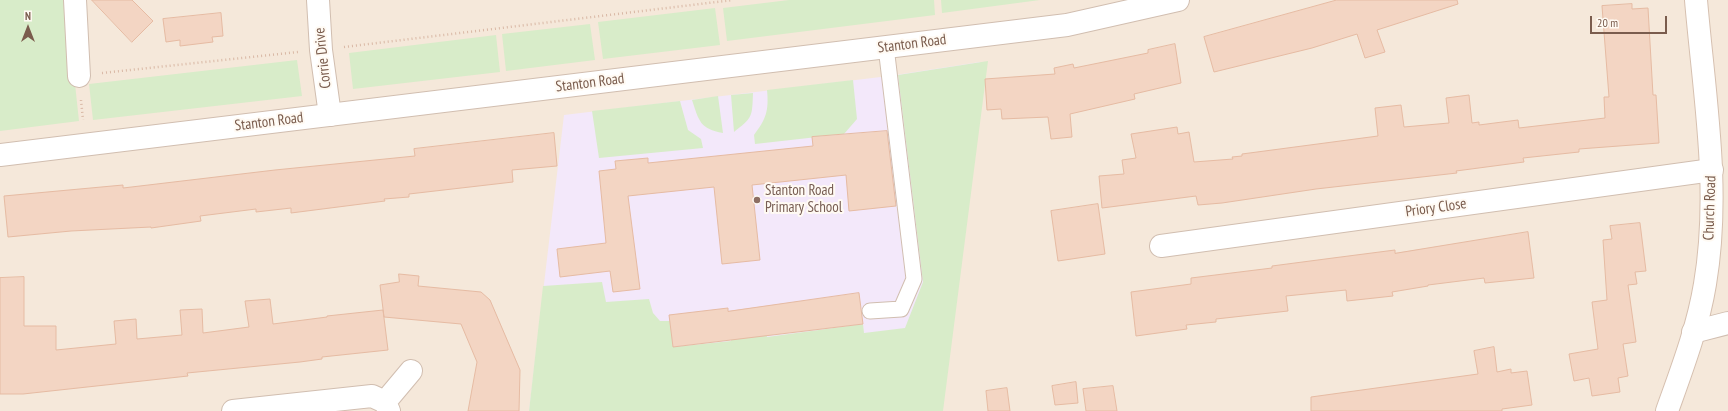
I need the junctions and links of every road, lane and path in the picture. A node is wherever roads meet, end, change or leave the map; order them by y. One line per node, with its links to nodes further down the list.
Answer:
1 (75, 0): 9 (street)
2 (318, 0): 8 (street, Corrie Drive)
3 (733, 0): 6 (path)
4 (1178, 0): 7 (street, Stanton Road)
5 (1696, 0): 13 (street, Church Road)
6 (716, 1): 8 (path)
7 (886, 47): 10 (street, Stanton Road); 15 (lane)
8 (321, 50): 9 (path); 10 (street, Corrie Drive)
9 (79, 76): 11 (path)
10 (330, 115): 11 (street, Stanton Road)
11 (85, 144): 12 (street, Stanton Road)
12 (0, 155)
13 (1712, 170): 14 (street, Priory Close); 17 (street, Church Road)
14 (1161, 246)
15 (870, 311)
16 (1728, 324): 17 (street)
17 (1693, 332): 21 (street, Church Road)
18 (411, 371): 19 (street)
19 (387, 407): 20 (street)
20 (233, 411)
21 (1667, 411)

